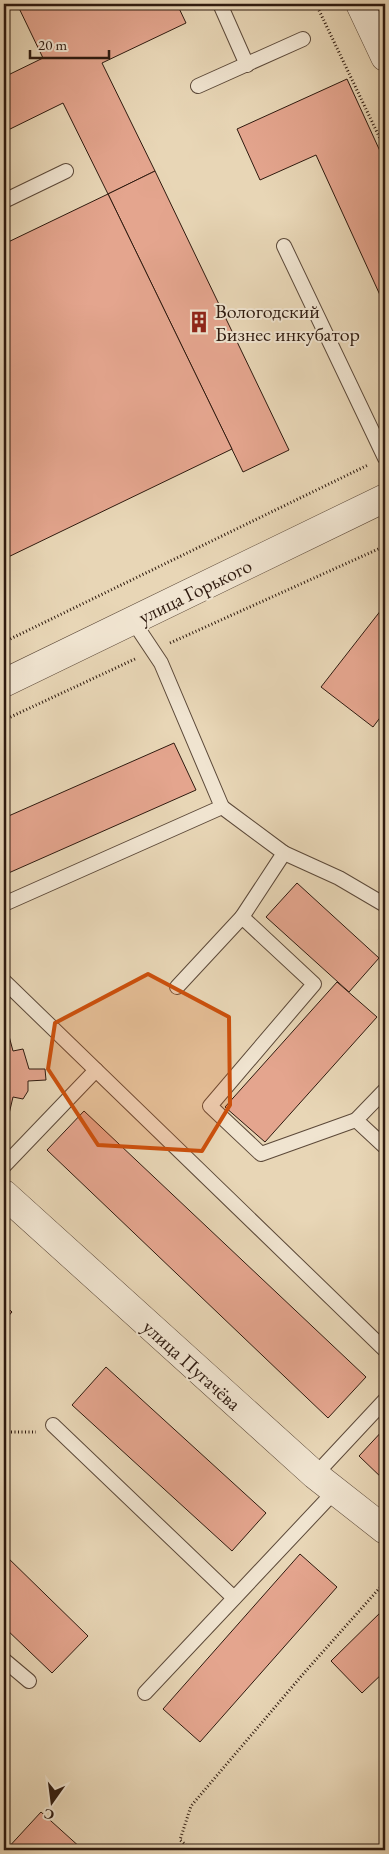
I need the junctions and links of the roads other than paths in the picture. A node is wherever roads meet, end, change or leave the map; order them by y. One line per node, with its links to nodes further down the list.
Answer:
1 (220, 4): 5 (lane)
2 (360, 4): 4 (street)
3 (303, 39): 5 (lane)
4 (385, 57)
5 (247, 65): 6 (lane)
6 (198, 86)
7 (66, 171): 8 (lane)
8 (4, 201)
9 (284, 246): 10 (lane)
10 (385, 458)
11 (385, 498): 12 (street, улица Горького)
12 (133, 621): 13 (street, улица Горького); 14 (lane)
13 (4, 683)
14 (222, 807): 15 (lane); 16 (lane)
15 (284, 853): 17 (lane); 18 (lane)
16 (4, 904)
17 (385, 905)
18 (242, 917): 20 (lane); 23 (lane)
19 (4, 981): 21 (lane)
20 (177, 987)
21 (96, 1070): 25 (lane); 27 (lane)
22 (385, 1090): 23 (lane)
23 (356, 1120): 24 (lane)
24 (385, 1147)
25 (4, 1166)
26 (4, 1194): 30 (street, улица Пугачёва)
27 (385, 1350)
28 (385, 1400): 30 (lane)
29 (53, 1425): 32 (lane)
30 (325, 1483): 31 (street, улица Пугачёва); 32 (lane)
31 (385, 1530)
32 (234, 1598): 35 (lane)
33 (4, 1660): 34 (lane)
34 (29, 1681)
35 (145, 1692)

